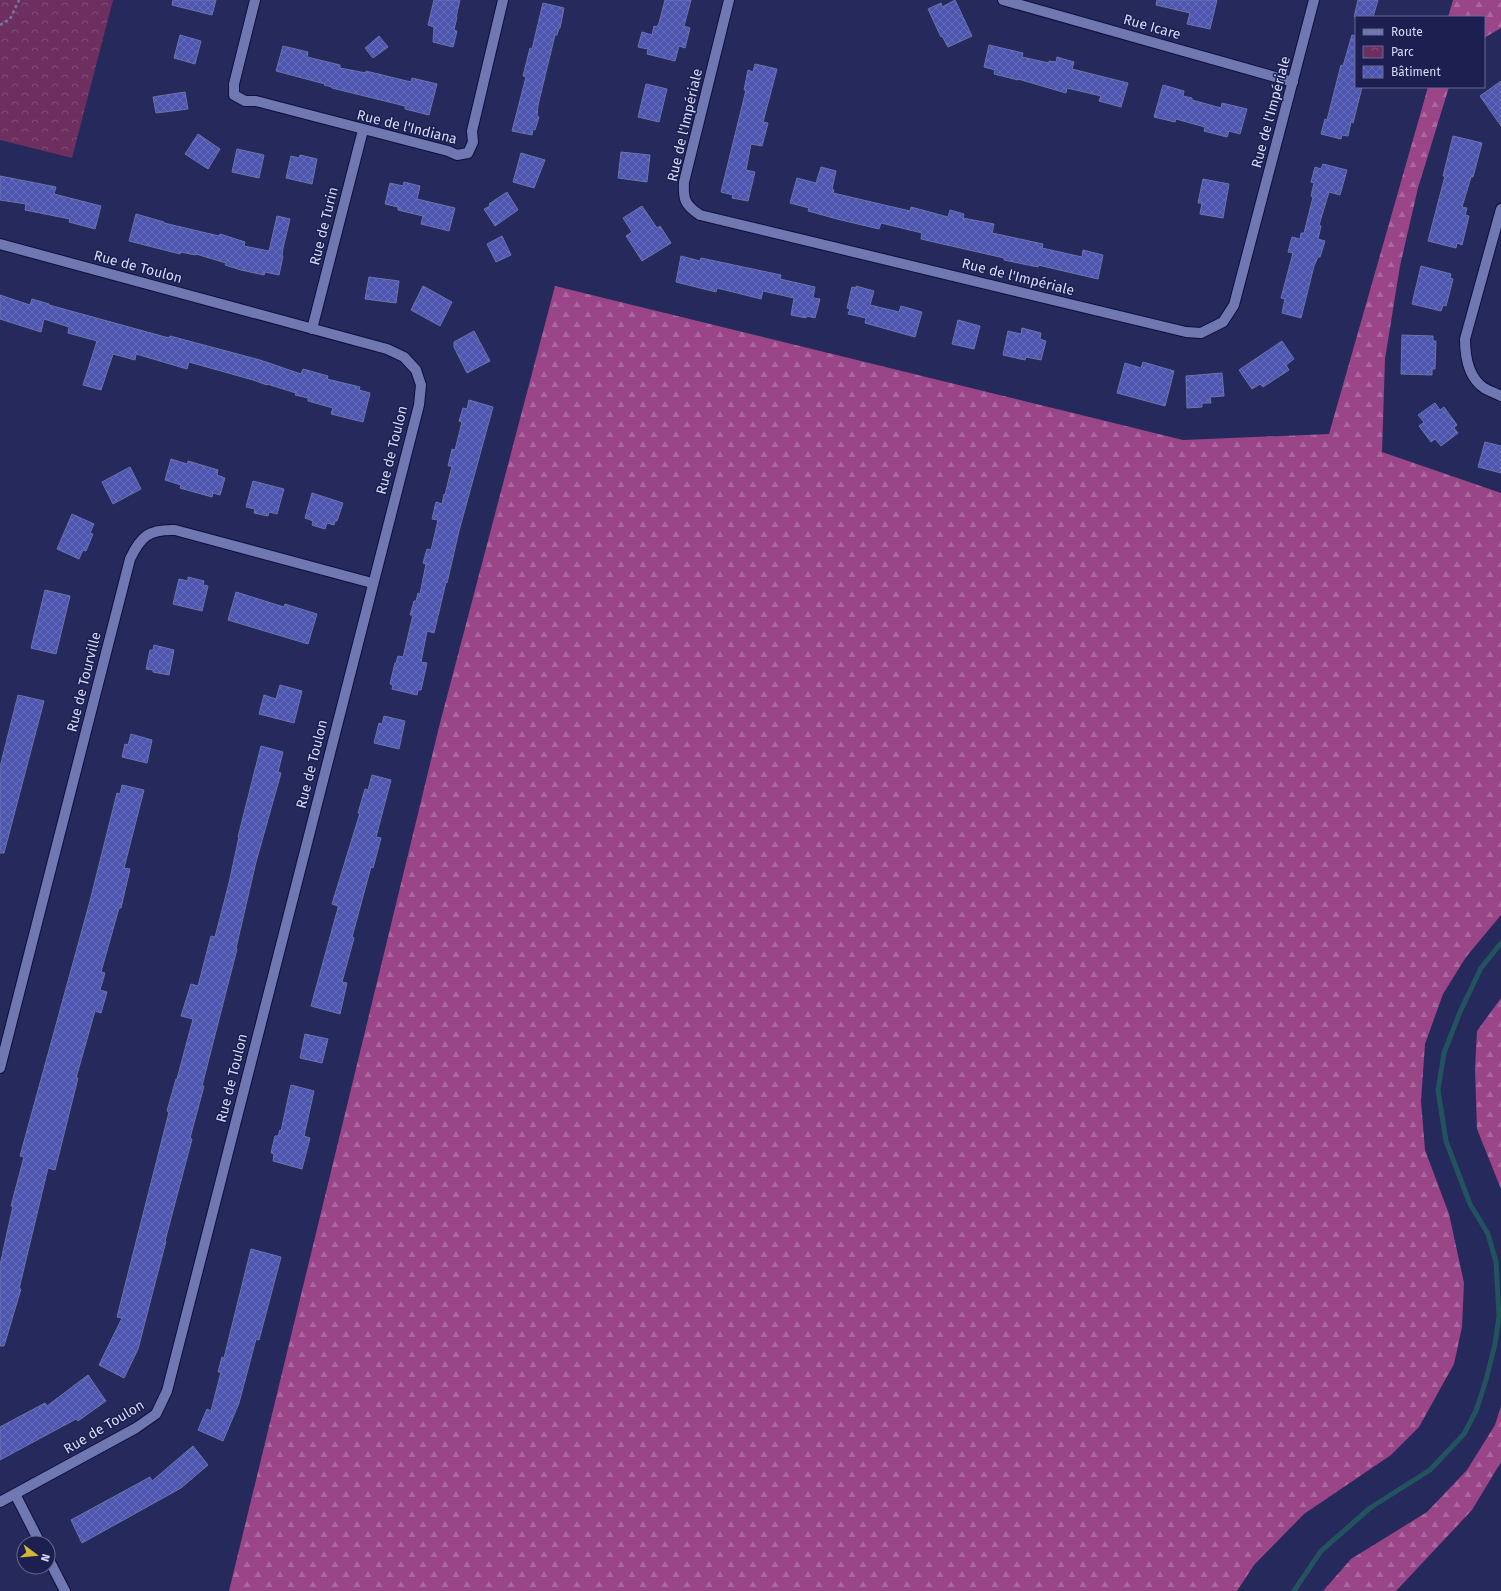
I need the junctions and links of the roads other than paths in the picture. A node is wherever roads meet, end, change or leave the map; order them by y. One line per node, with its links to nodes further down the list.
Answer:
1 (255, 0): 7 (street, Rue de l'Indiana)
2 (504, 0): 7 (street, Rue de l'Indiana)
3 (729, 0): 6 (street, Rue de l'Impériale)
4 (1003, 0): 6 (street, Rue Icare)
5 (1314, 0): 6 (street, Rue de l'Impériale)
6 (1293, 82)
7 (363, 130): 10 (street, Rue de Turin)
8 (1501, 209): 11 (street)
9 (0, 244): 10 (street, Rue de Toulon)
10 (312, 329): 12 (street, Rue de Toulon)
11 (1501, 396)
12 (372, 583): 13 (street, Rue de Tourville); 14 (street, Rue de Toulon)
13 (0, 1068)
14 (15, 1494): 15 (street, Rue de Toulon); 16 (street)
15 (0, 1502)
16 (36, 1535)
17 (56, 1574): 18 (street)
18 (65, 1591)

